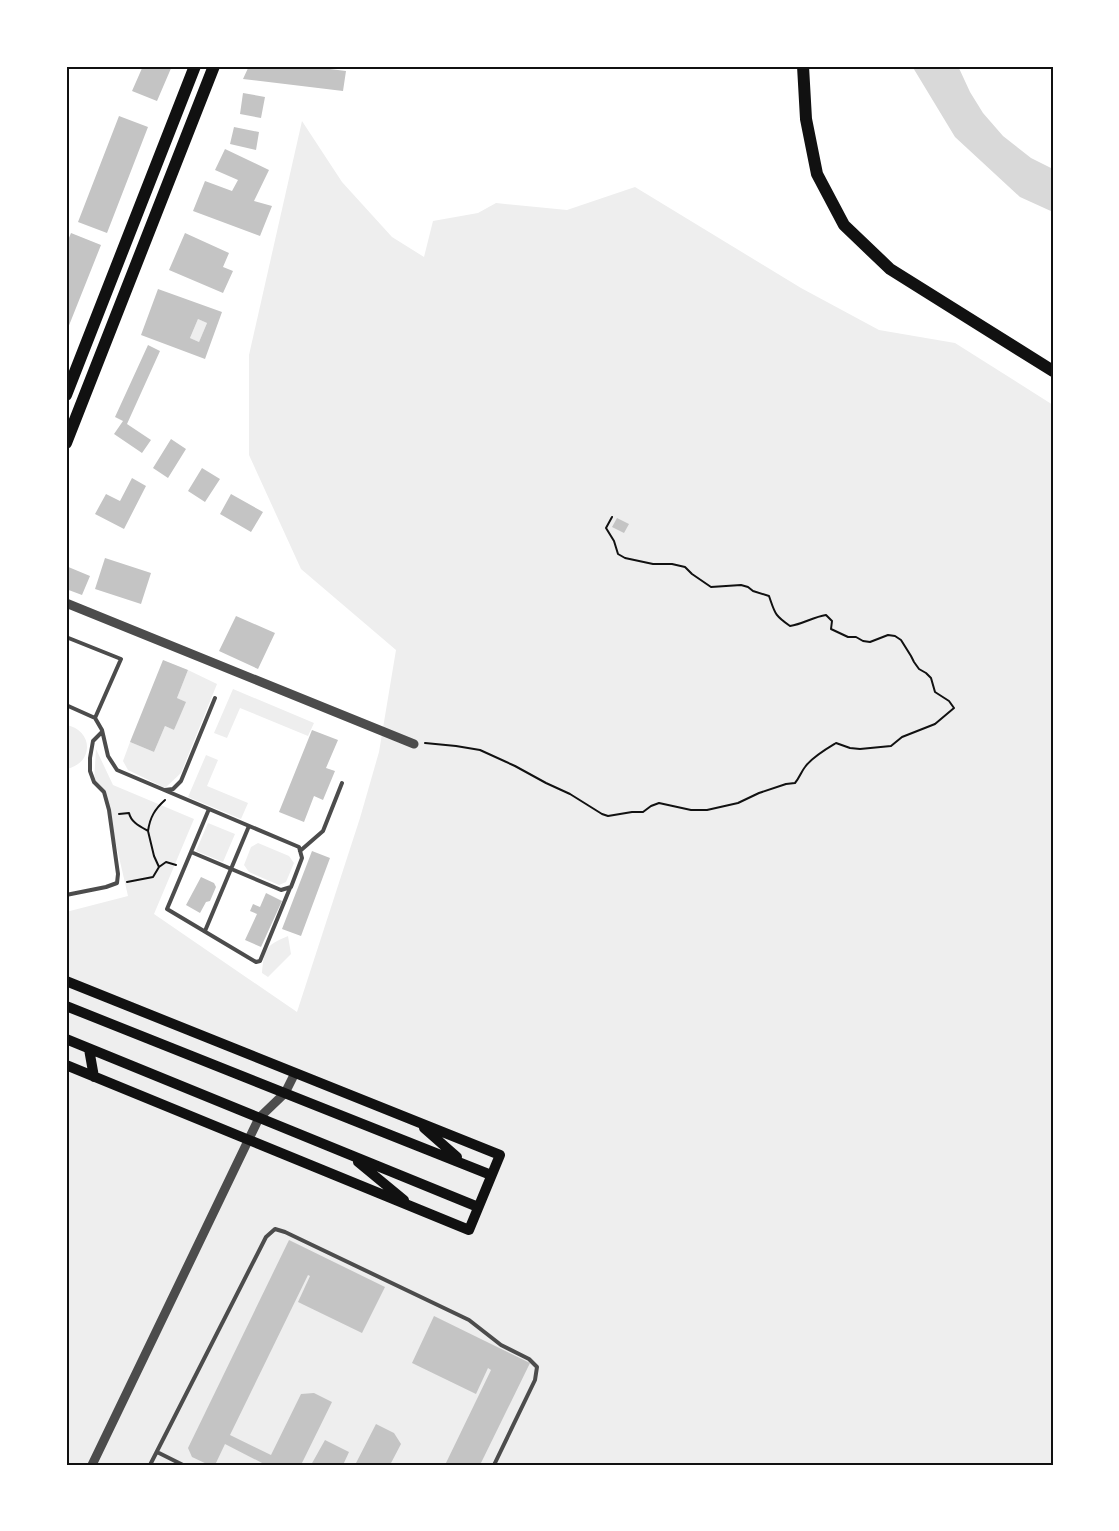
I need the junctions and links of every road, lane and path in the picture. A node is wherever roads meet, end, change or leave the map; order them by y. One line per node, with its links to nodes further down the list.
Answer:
1 (195, 66): 5 (main road)
2 (213, 66): 6 (main road)
3 (803, 66): 4 (main road)
4 (1053, 371)
5 (66, 395)
6 (66, 443)
7 (612, 517): 14 (path)
8 (66, 603): 14 (street)
9 (66, 637): 12 (lane)
10 (215, 698): 16 (lane)
11 (66, 705): 12 (lane)
12 (95, 718): 13 (lane)
13 (102, 732): 16 (lane); 19 (lane)
14 (414, 744)
15 (342, 783): 22 (lane)
16 (164, 790): 17 (lane)
17 (171, 793): 18 (lane); 21 (path)
18 (209, 809): 20 (lane); 23 (lane)
19 (110, 817): 21 (path); 27 (lane)
20 (249, 826): 22 (lane); 26 (lane)
21 (148, 831): 24 (path)
22 (300, 851): 28 (lane)
23 (191, 852): 25 (lane); 26 (lane)
24 (159, 867): 25 (path); 27 (path)
25 (184, 868): 30 (lane)
26 (231, 870): 28 (lane); 30 (lane)
27 (117, 883): 29 (lane)
28 (291, 887): 30 (lane)
29 (66, 895)
30 (205, 931)
31 (66, 981): 36 (main road)
32 (66, 1006): 38 (main road)
33 (66, 1039): 34 (main road)
34 (89, 1048): 37 (main road); 39 (main road)
35 (66, 1065): 37 (main road)
36 (295, 1073): 38 (street); 40 (main road)
37 (94, 1077): 41 (main road)
38 (285, 1093): 39 (street); 43 (main road)
39 (259, 1118): 41 (street); 42 (main road)
40 (418, 1122): 43 (main road); 44 (main road)
41 (249, 1140): 46 (main road); 48 (street)
42 (345, 1153): 45 (main road); 46 (main road)
43 (475, 1168): 44 (main road)
44 (492, 1175): 45 (main road)
45 (478, 1207): 46 (main road)
46 (414, 1208)
47 (157, 1452): 49 (lane); 50 (lane); 51 (lane)
48 (92, 1465)
49 (150, 1465)
50 (183, 1465)
51 (495, 1465)

